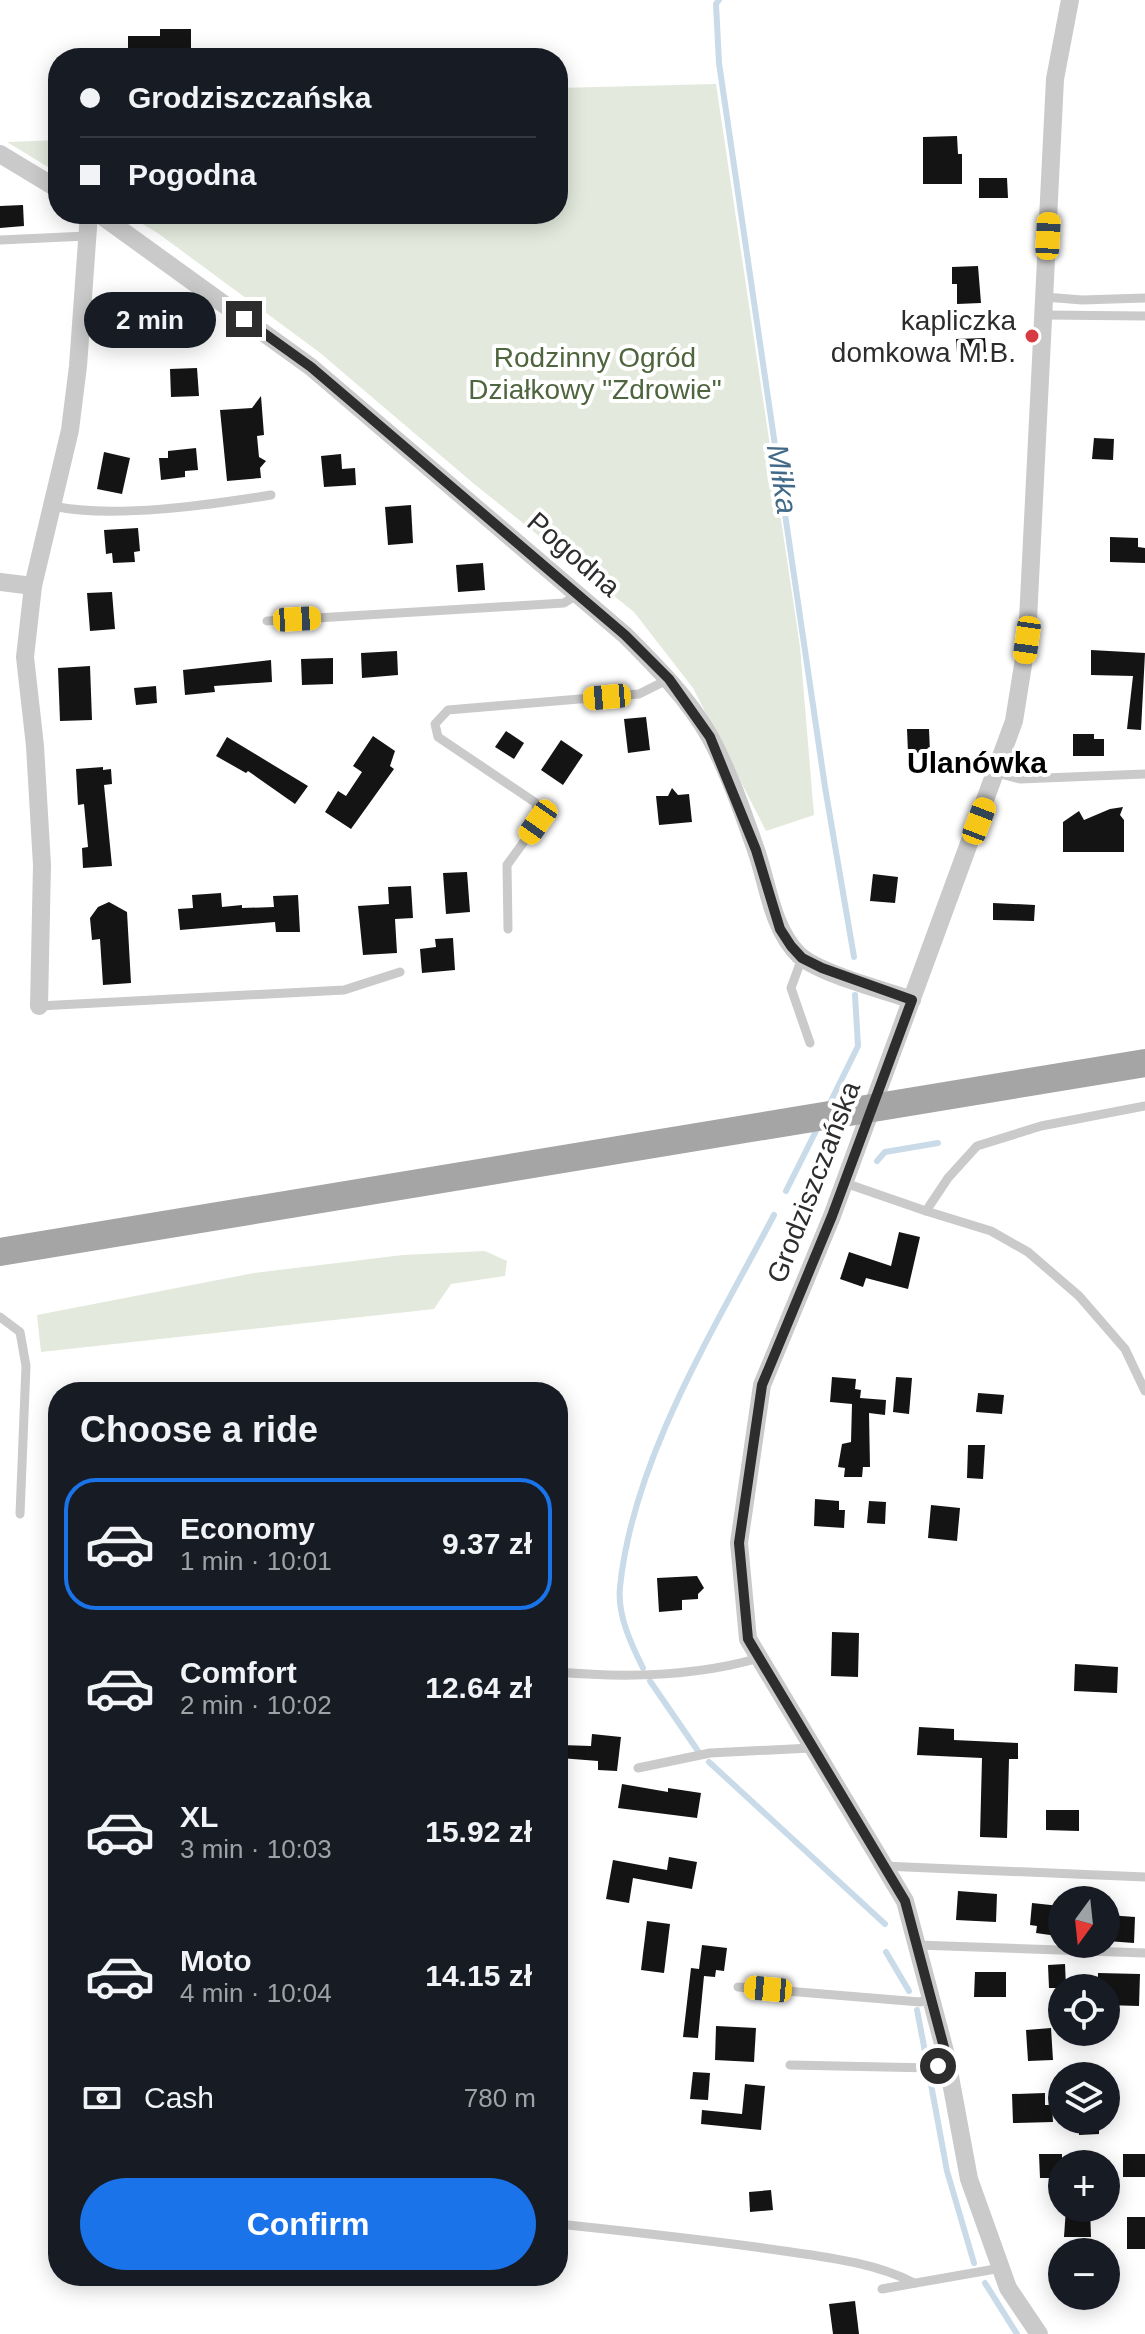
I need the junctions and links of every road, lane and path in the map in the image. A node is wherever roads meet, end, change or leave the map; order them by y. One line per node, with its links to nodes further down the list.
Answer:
1 (1070, 0): 9 (street, Grodziszczańska)
2 (0, 154): 3 (street)
3 (48, 183)
4 (88, 224): 6 (street)
5 (113, 224): 15 (street, Pogodna)
6 (87, 236): 7 (lane); 12 (street)
7 (0, 240)
8 (1145, 298): 9 (lane)
9 (1045, 306): 10 (lane); 18 (street, Grodziszczańska)
10 (1145, 316)
11 (271, 495): 12 (lane)
12 (53, 506): 14 (street)
13 (0, 582): 14 (street)
14 (33, 586): 24 (street)
15 (578, 594): 16 (lane); 17 (street, Pogodna)
16 (267, 621)
17 (669, 679): 20 (lane); 21 (street, Pogodna)
18 (997, 773): 19 (lane); 23 (street, Grodziszczańska)
19 (1145, 774)
20 (508, 929)
21 (802, 958): 23 (street); 25 (lane)
22 (400, 972): 24 (lane)
23 (912, 1000): 28 (street, Grodziszczańska)
24 (39, 1006)
25 (810, 1043)
26 (1145, 1063): 30 (main road)
27 (1145, 1106): 29 (lane)
28 (845, 1183): 29 (lane); 34 (street, Grodziszczańska)
29 (926, 1211): 32 (lane)
30 (0, 1252)
31 (0, 1317): 33 (lane)
32 (1145, 1391)
33 (20, 1514)
34 (759, 1658): 35 (lane); 36 (street, Grodziszczańska)
35 (568, 1673)
36 (811, 1748): 37 (lane); 38 (street, Grodziszczańska)
37 (638, 1768)
38 (883, 1866): 39 (lane); 40 (street, Grodziszczańska)
39 (1145, 1877)
40 (917, 1945): 41 (lane); 43 (street, Grodziszczańska)
41 (1145, 1953)
42 (738, 1987): 43 (lane)
43 (930, 1998): 44 (street, Grodziszczańska)
44 (946, 2058): 45 (lane); 47 (street, Grodziszczańska)
45 (790, 2065)
46 (568, 2225): 48 (lane)
47 (1001, 2268): 48 (lane); 50 (street, Grodziszczańska)
48 (914, 2283): 49 (lane)
49 (882, 2289)
50 (1039, 2334)

